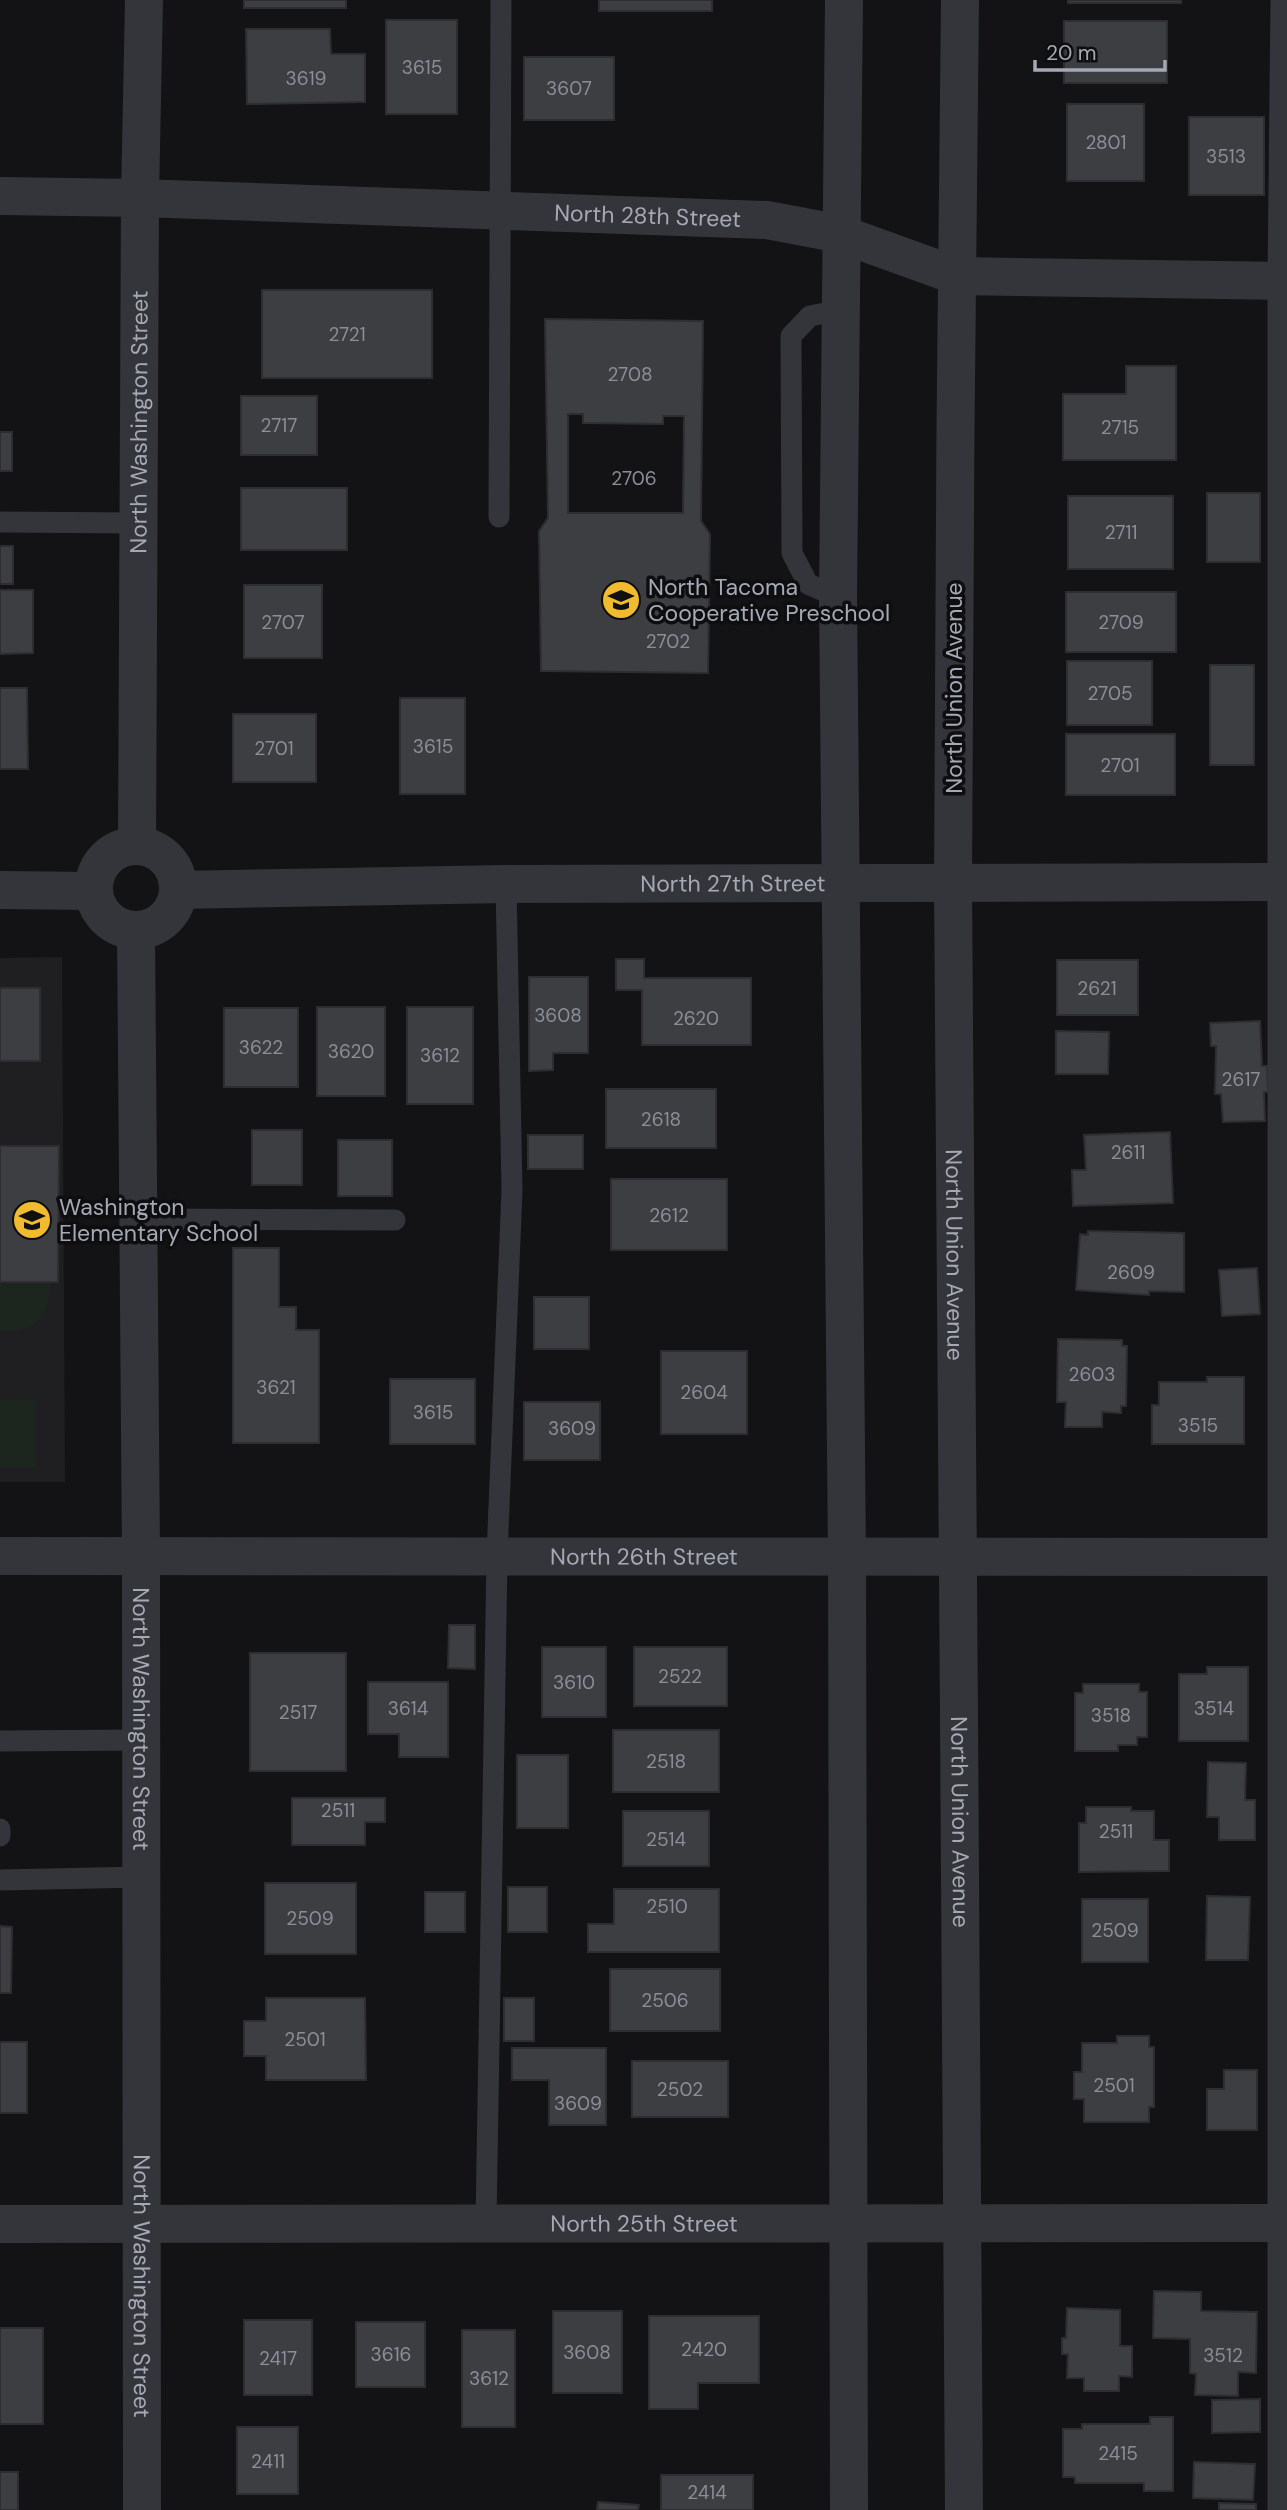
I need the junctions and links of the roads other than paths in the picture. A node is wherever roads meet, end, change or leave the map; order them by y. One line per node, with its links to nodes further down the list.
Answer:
1 (144, 0): 7 (street, North Washington Street)
2 (501, 0): 8 (lane)
3 (844, 0): 9 (street)
4 (960, 0): 10 (street, North Union Avenue)
5 (1281, 0): 11 (lane)
6 (0, 196): 7 (street, North 28th Street)
7 (140, 198): 8 (street, North 28th Street); 15 (street, North Washington Street)
8 (502, 211): 9 (street, North 28th Street); 13 (lane)
9 (841, 234): 10 (street, North 28th Street); 12 (street)
10 (957, 276): 11 (street, North 28th Street); 18 (street, North Union Avenue)
11 (1283, 281): 19 (lane)
12 (840, 310): 16 (street); 16 (lane)
13 (499, 517)
14 (0, 522): 15 (lane)
15 (138, 523): 17 (street, North Washington Street)
16 (838, 597): 21 (street)
17 (137, 846): 23 (street); 24 (street)
18 (953, 881): 19 (street, North 27th Street); 21 (street, North 27th Street); 32 (street, North Union Avenue)
19 (1283, 882): 33 (lane)
20 (506, 884): 21 (street, North 27th Street); 23 (street, North 27th Street); 30 (lane)
21 (842, 884): 31 (street)
22 (0, 890): 24 (street)
23 (178, 890): 25 (street)
24 (94, 891): 25 (street)
25 (136, 930): 26 (street, North Washington Street)
26 (139, 1219): 27 (lane); 29 (street, North Washington Street)
27 (395, 1220)
28 (0, 1556): 29 (street, North 26th Street)
29 (141, 1556): 30 (street, North 26th Street); 34 (street, North Washington Street)
30 (497, 1556): 31 (street, North 26th Street); 43 (lane)
31 (847, 1556): 32 (street, North 26th Street); 44 (street)
32 (957, 1557): 33 (street, North 26th Street); 45 (street, North Union Avenue)
33 (1282, 1557): 40 (lane)
34 (142, 1740): 35 (lane); 38 (street, North Washington Street)
35 (0, 1741)
36 (0, 1829): 37 (lane)
37 (0, 1836)
38 (142, 1877): 39 (lane); 42 (street, North Washington Street)
39 (0, 1880)
40 (1282, 2223): 45 (street, North 25th Street); 49 (lane)
41 (0, 2224): 42 (street, North 25th Street)
42 (142, 2224): 43 (street, North 25th Street); 46 (street, North Washington Street)
43 (486, 2224): 44 (street, North 25th Street)
44 (850, 2224): 45 (street, North 25th Street); 47 (street)
45 (964, 2224): 48 (street, North Union Avenue)
46 (142, 2510)
47 (849, 2510)
48 (964, 2510)
49 (1278, 2510)

